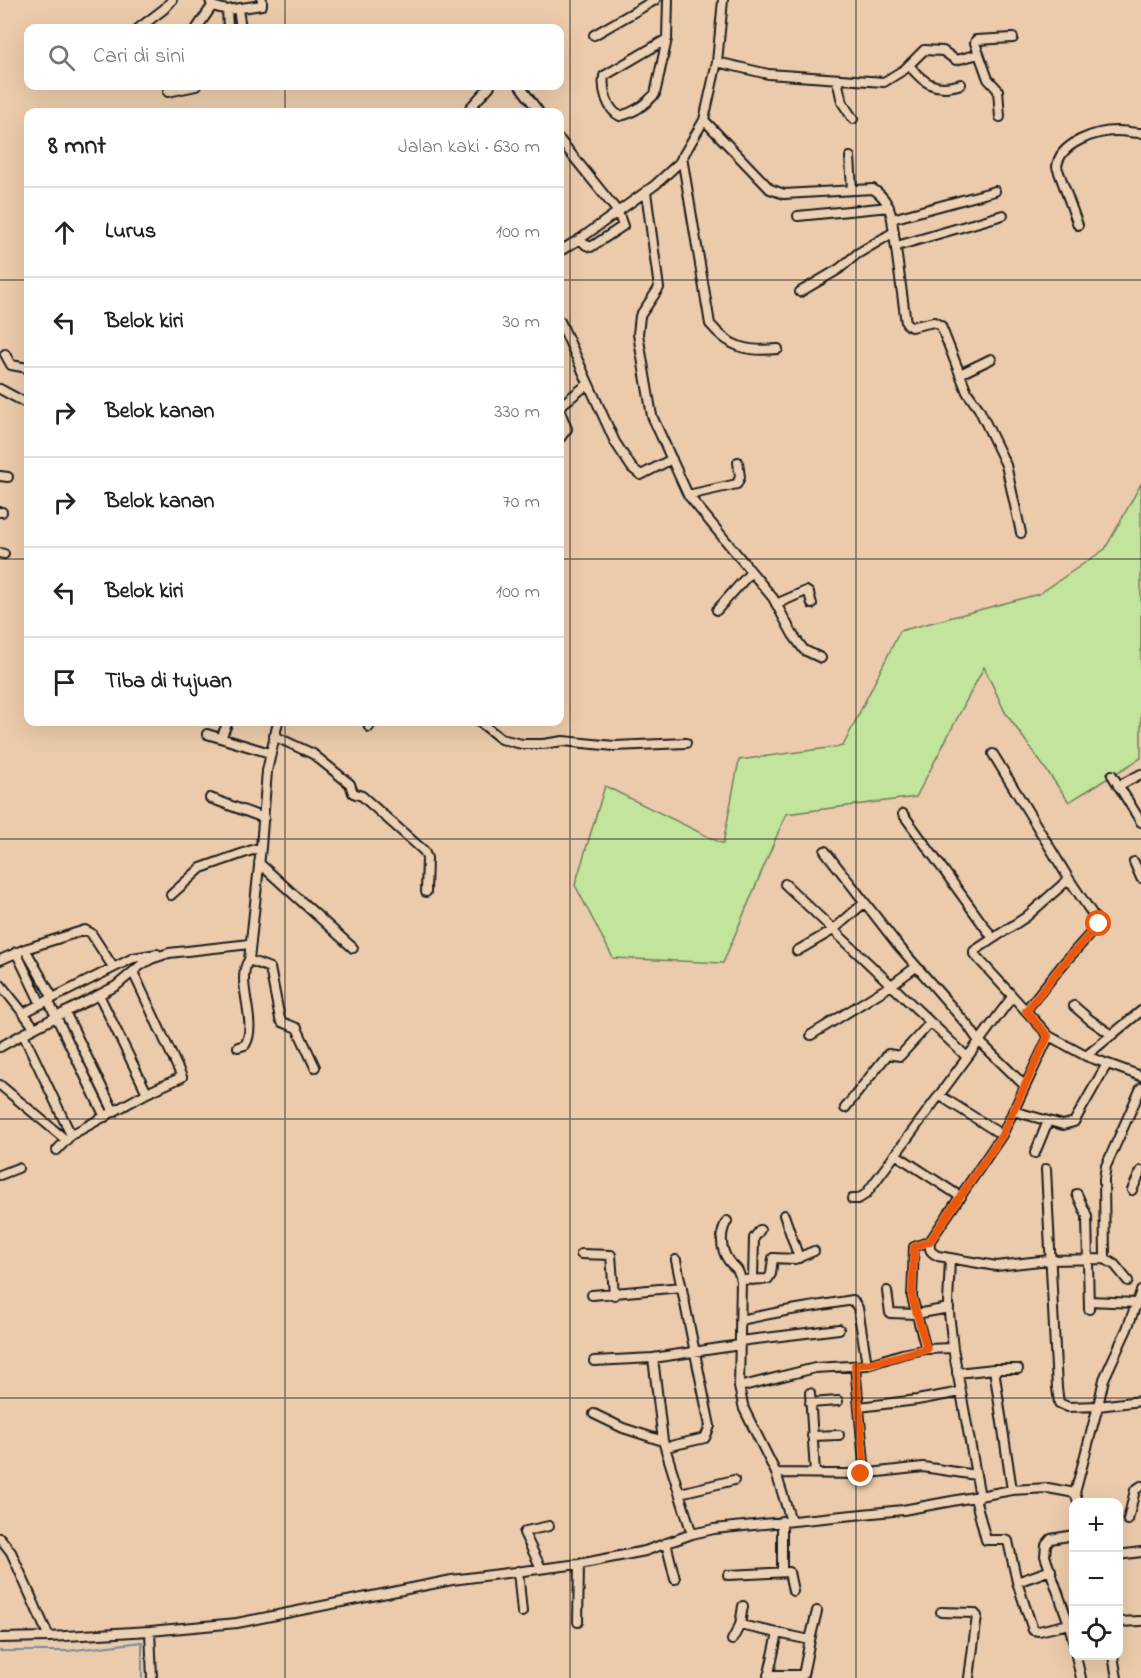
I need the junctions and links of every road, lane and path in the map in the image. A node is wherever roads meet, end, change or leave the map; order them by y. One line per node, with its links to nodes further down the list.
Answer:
1 (172, 0): 9 (street)
2 (262, 0): 7 (street)
3 (655, 0): 13 (street)
4 (668, 0): 15 (street)
5 (723, 0): 17 (street)
6 (211, 3): 8 (street); 10 (street)
7 (238, 9): 8 (street); 12 (street)
8 (227, 10): 11 (street)
9 (144, 24)
10 (198, 24)
11 (228, 24)
12 (240, 24)
13 (594, 35)
14 (1013, 38): 16 (street)
15 (667, 39): 15 (street)
16 (979, 54): 18 (street); 27 (street)
17 (717, 62): 19 (street); 29 (street)
18 (909, 65): 19 (street); 20 (street)
19 (837, 80): 28 (street)
20 (961, 84)
21 (177, 90): 24 (street)
22 (486, 90): 25 (street)
23 (523, 90): 26 (street)
24 (168, 92)
25 (470, 108)
26 (536, 108)
27 (1000, 117)
28 (853, 119)
29 (704, 120): 32 (street); 34 (street)
30 (1141, 134): 42 (street)
31 (564, 145): 38 (street)
32 (682, 157): 36 (street); 49 (street)
33 (850, 157): 34 (street)
34 (852, 189): 37 (street)
35 (995, 191): 41 (street)
36 (646, 192): 38 (street); 58 (street)
37 (889, 207): 40 (street); 41 (street)
38 (618, 212): 44 (street); 44 (street)
39 (1003, 214): 45 (street)
40 (798, 216)
41 (892, 219): 43 (street)
42 (1078, 225)
43 (894, 232): 45 (street); 47 (street)
44 (580, 239): 46 (street)
45 (897, 246): 53 (street)
46 (564, 249)
47 (800, 292)
48 (564, 330): 54 (street)
49 (778, 349)
50 (5, 354): 52 (street)
51 (991, 359): 53 (street)
52 (24, 367)
53 (960, 374): 61 (street)
54 (588, 384): 57 (street); 58 (street)
55 (0, 389): 56 (street)
56 (24, 402)
57 (564, 403)
58 (672, 459): 60 (street)
59 (738, 462): 60 (street)
60 (688, 495): 62 (street)
61 (1021, 533)
62 (751, 572): 63 (street); 65 (street)
63 (776, 604): 64 (street); 66 (street)
64 (812, 604)
65 (717, 610)
66 (821, 658)
67 (226, 726): 72 (street)
68 (277, 726): 71 (street)
69 (485, 726): 73 (street)
70 (207, 734): 72 (street)
71 (274, 736): 74 (street); 90 (street)
72 (221, 738): 74 (street)
73 (686, 743)
74 (270, 753): 81 (street)
75 (993, 754): 88 (street)
76 (1141, 774): 78 (street)
77 (1112, 775): 78 (street)
78 (1118, 786): 82 (street)
79 (210, 798): 81 (street)
80 (903, 814): 94 (street)
81 (264, 818): 83 (street)
82 (1141, 822)
83 (261, 847): 86 (street); 91 (street)
84 (825, 851): 92 (street)
85 (1134, 862): 87 (street)
86 (259, 863): 95 (street); 97 (street)
87 (1141, 878)
88 (1069, 879): 94 (street); 113 (street)
89 (785, 884): 93 (street)
90 (426, 892)
91 (171, 895)
92 (864, 903): 93 (street); 104 (street)
93 (833, 930): 98 (street); 108 (street)
94 (992, 937): 110 (street)
95 (250, 944): 100 (street); 102 (street)
96 (25, 948): 99 (street); 103 (street); 111 (street)
97 (353, 948)
98 (797, 951)
99 (16, 952): 101 (street); 111 (street)
100 (162, 955): 103 (street); 105 (street)
101 (0, 960)
102 (249, 960): 126 (street); 130 (street)
103 (113, 967): 106 (street)
104 (916, 967): 108 (street); 124 (street)
105 (133, 972): 109 (street); 135 (street)
106 (97, 977): 109 (street); 111 (street)
107 (0, 984): 116 (street)
108 (890, 986): 118 (street); 121 (street)
109 (103, 993): 115 (street); 135 (street)
110 (1012, 997): 113 (street); 124 (street)
111 (47, 1001): 116 (street); 117 (street)
112 (1074, 1006): 122 (street)
113 (1026, 1011): 123 (street)
114 (1141, 1011): 122 (street)
115 (65, 1012): 117 (street); 139 (street)
116 (24, 1014): 119 (street)
117 (57, 1016): 119 (street); 140 (street)
118 (930, 1023): 128 (street); 137 (street)
119 (34, 1027): 120 (street)
120 (23, 1034): 125 (street); 143 (street)
121 (811, 1035)
122 (1112, 1035): 127 (street)
123 (1048, 1036): 127 (street); 133 (street)
124 (978, 1040): 128 (street); 133 (street)
125 (0, 1047)
126 (238, 1047)
127 (1086, 1056): 129 (street)
128 (967, 1057): 136 (street)
129 (1107, 1064): 131 (street); 141 (street)
130 (315, 1067)
131 (1141, 1076)
132 (0, 1085): 143 (street)
133 (1024, 1085): 138 (street)
134 (1141, 1088): 164 (street)
135 (147, 1094): 139 (street)
136 (939, 1095): 142 (street); 146 (street)
137 (845, 1108)
138 (1013, 1111): 141 (street); 142 (street)
139 (114, 1112): 140 (street)
140 (105, 1117): 143 (street)
141 (1048, 1120): 145 (street)
142 (1002, 1135): 153 (street)
143 (68, 1138): 144 (street)
144 (57, 1150)
145 (1035, 1153)
146 (895, 1154): 153 (street); 154 (street)
147 (18, 1168): 150 (street)
148 (1046, 1169): 166 (street)
149 (1141, 1171): 151 (street)
150 (0, 1175)
151 (1132, 1190)
152 (1077, 1194): 162 (street)
153 (961, 1197): 158 (street)
154 (852, 1199)
155 (784, 1215): 161 (street)
156 (727, 1221): 167 (street)
157 (760, 1230): 168 (street)
158 (930, 1241): 163 (street); 177 (street)
159 (814, 1251): 161 (street)
160 (580, 1254): 174 (street)
161 (799, 1258): 168 (street)
162 (1089, 1258): 164 (street); 166 (street); 175 (street)
163 (950, 1259): 166 (street); 176 (street)
164 (1105, 1259): 169 (street)
165 (676, 1260): 170 (street)
166 (1049, 1260): 197 (street)
167 (741, 1280): 168 (street); 178 (street)
168 (753, 1280)
169 (1128, 1281)
170 (682, 1287): 174 (street); 183 (street)
171 (886, 1291): 177 (street)
172 (1141, 1291): 175 (street)
173 (592, 1295): 174 (street)
174 (614, 1295)
175 (1136, 1303): 197 (street)
176 (949, 1308): 177 (street); 181 (street)
177 (916, 1314): 182 (street)
178 (740, 1320): 180 (street); 187 (street)
179 (839, 1329): 180 (street)
180 (740, 1343): 183 (street); 191 (street)
181 (952, 1348): 182 (street); 190 (street)
182 (927, 1349): 187 (street)
183 (694, 1353): 184 (street); 202 (street)
184 (653, 1358): 185 (street); 202 (street)
185 (594, 1361)
186 (855, 1365): 187 (street); 191 (street); 198 (street)
187 (867, 1365)
188 (994, 1369): 189 (street); 190 (street); 209 (street)
189 (1018, 1369)
190 (957, 1373): 192 (street)
191 (740, 1387): 203 (street)
192 (961, 1392): 198 (street); 206 (street)
193 (810, 1393): 196 (street)
194 (838, 1401): 196 (street)
195 (1141, 1401): 197 (street)
196 (810, 1403): 201 (street)
197 (1098, 1406): 211 (street)
198 (859, 1407): 205 (street)
199 (594, 1414): 202 (street)
200 (839, 1435): 201 (street)
201 (812, 1436): 204 (street)
202 (664, 1444): 210 (street)
203 (776, 1473): 204 (street); 216 (street)
204 (815, 1473): 205 (street)
205 (865, 1473): 206 (street)
206 (976, 1475): 212 (street)
207 (734, 1480): 210 (street)
208 (1141, 1486): 214 (street)
209 (1011, 1490): 211 (street); 212 (street)
210 (680, 1493): 218 (street)
211 (1075, 1493): 213 (street)
212 (977, 1497): 216 (street); 231 (street)
213 (1076, 1498)
214 (1128, 1520)
215 (782, 1521): 216 (street); 218 (street); 228 (street)
216 (791, 1521)
217 (549, 1526): 225 (street)
218 (692, 1534): 221 (street)
219 (1069, 1535): 226 (street)
220 (0, 1539): 244 (street)
221 (666, 1543): 224 (street); 230 (street)
222 (1141, 1552): 223 (street)
223 (1123, 1554)
224 (579, 1564): 225 (street); 238 (street)
225 (541, 1568): 227 (street)
226 (1051, 1570): 231 (street); 240 (street)
227 (518, 1571): 235 (street); 242 (street)
228 (782, 1571): 229 (street); 232 (street)
229 (728, 1575)
230 (675, 1578)
231 (1017, 1582): 240 (street)
232 (793, 1591)
233 (743, 1606): 241 (street)
234 (817, 1611): 246 (street)
235 (522, 1612)
236 (940, 1612): 252 (street)
237 (1141, 1621): 239 (street)
238 (578, 1622)
239 (1123, 1622)
240 (1069, 1624)
241 (740, 1625): 243 (street); 247 (street)
242 (150, 1631): 244 (street); 251 (street)
243 (778, 1633): 246 (street); 250 (street)
244 (49, 1637): 245 (street)
245 (0, 1638)
246 (810, 1640): 250 (street)
247 (732, 1641)
248 (1077, 1660): 253 (street)
249 (1114, 1660): 254 (street)
250 (768, 1676)
251 (152, 1678)
252 (969, 1678)
253 (1082, 1678)
254 (1117, 1678)

